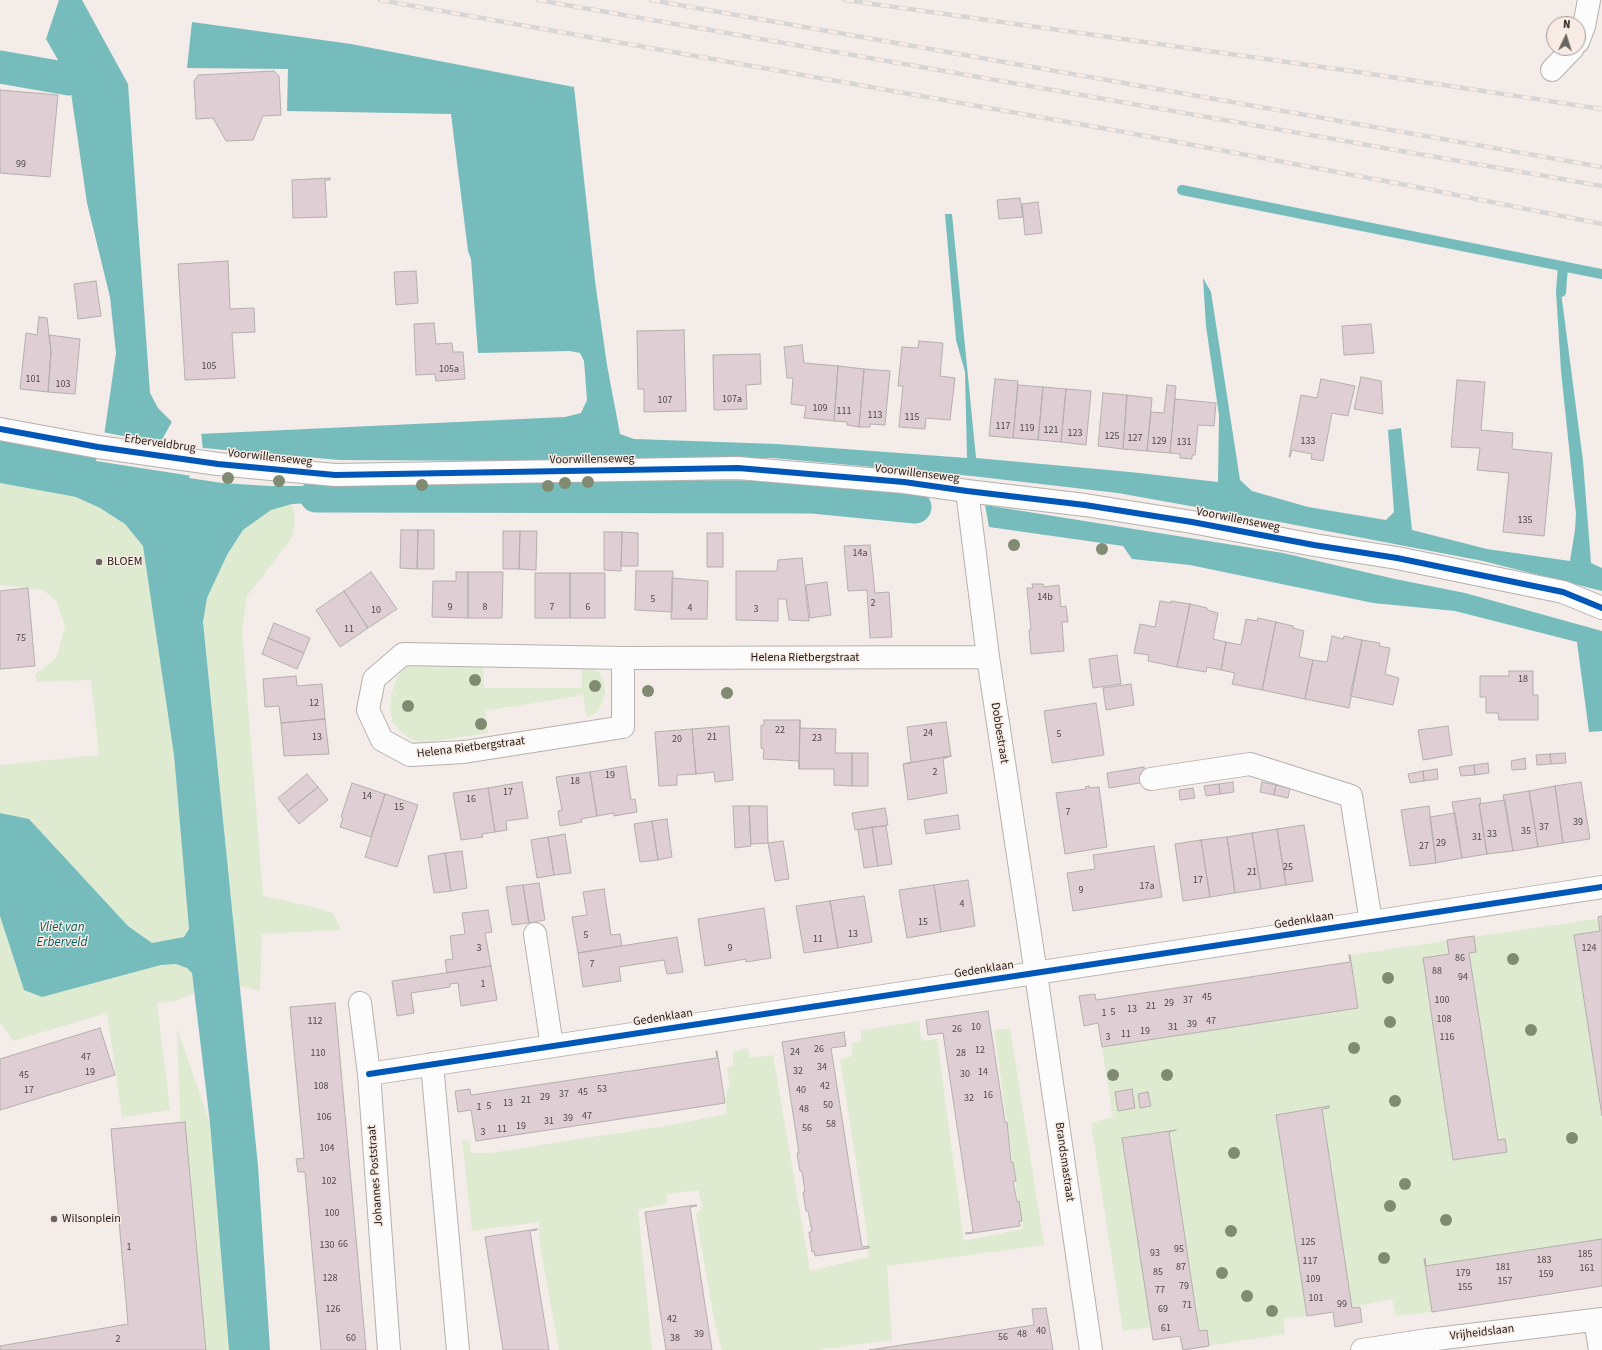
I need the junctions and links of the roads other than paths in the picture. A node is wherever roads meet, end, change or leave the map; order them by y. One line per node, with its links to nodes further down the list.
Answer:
1 (1589, 0): 2 (street)
2 (1586, 16)
3 (1565, 56): 4 (street)
4 (1552, 70)
5 (0, 429): 6 (street, Erberveldbrug)
6 (218, 464): 7 (street, Voorwillenseweg)
7 (967, 491): 8 (street, Voorwillenseweg); 9 (street, Dobbestraat)
8 (1602, 608)
9 (988, 657): 10 (street, Helena Rietbergstraat); 15 (street, Dobbestraat)
10 (623, 658): 10 (street, Helena Rietbergstraat)
11 (1151, 780): 13 (street)
12 (1602, 887): 13 (street, Gedenklaan)
13 (1371, 922): 15 (street, Gedenklaan)
14 (535, 934): 17 (street)
15 (1036, 974): 17 (street, Gedenklaan); 23 (street, Brandsmastraat)
16 (360, 1002): 19 (street, Johannes Poststraat)
17 (552, 1046): 18 (street, Gedenklaan)
18 (432, 1064): 19 (street, Gedenklaan); 22 (street)
19 (369, 1074): 21 (street, Johannes Poststraat)
20 (1599, 1319): 24 (street, Vrijheidslaan); 25 (street)
21 (389, 1350)
22 (458, 1350)
23 (1091, 1350)
24 (1362, 1350)
25 (1600, 1350)

